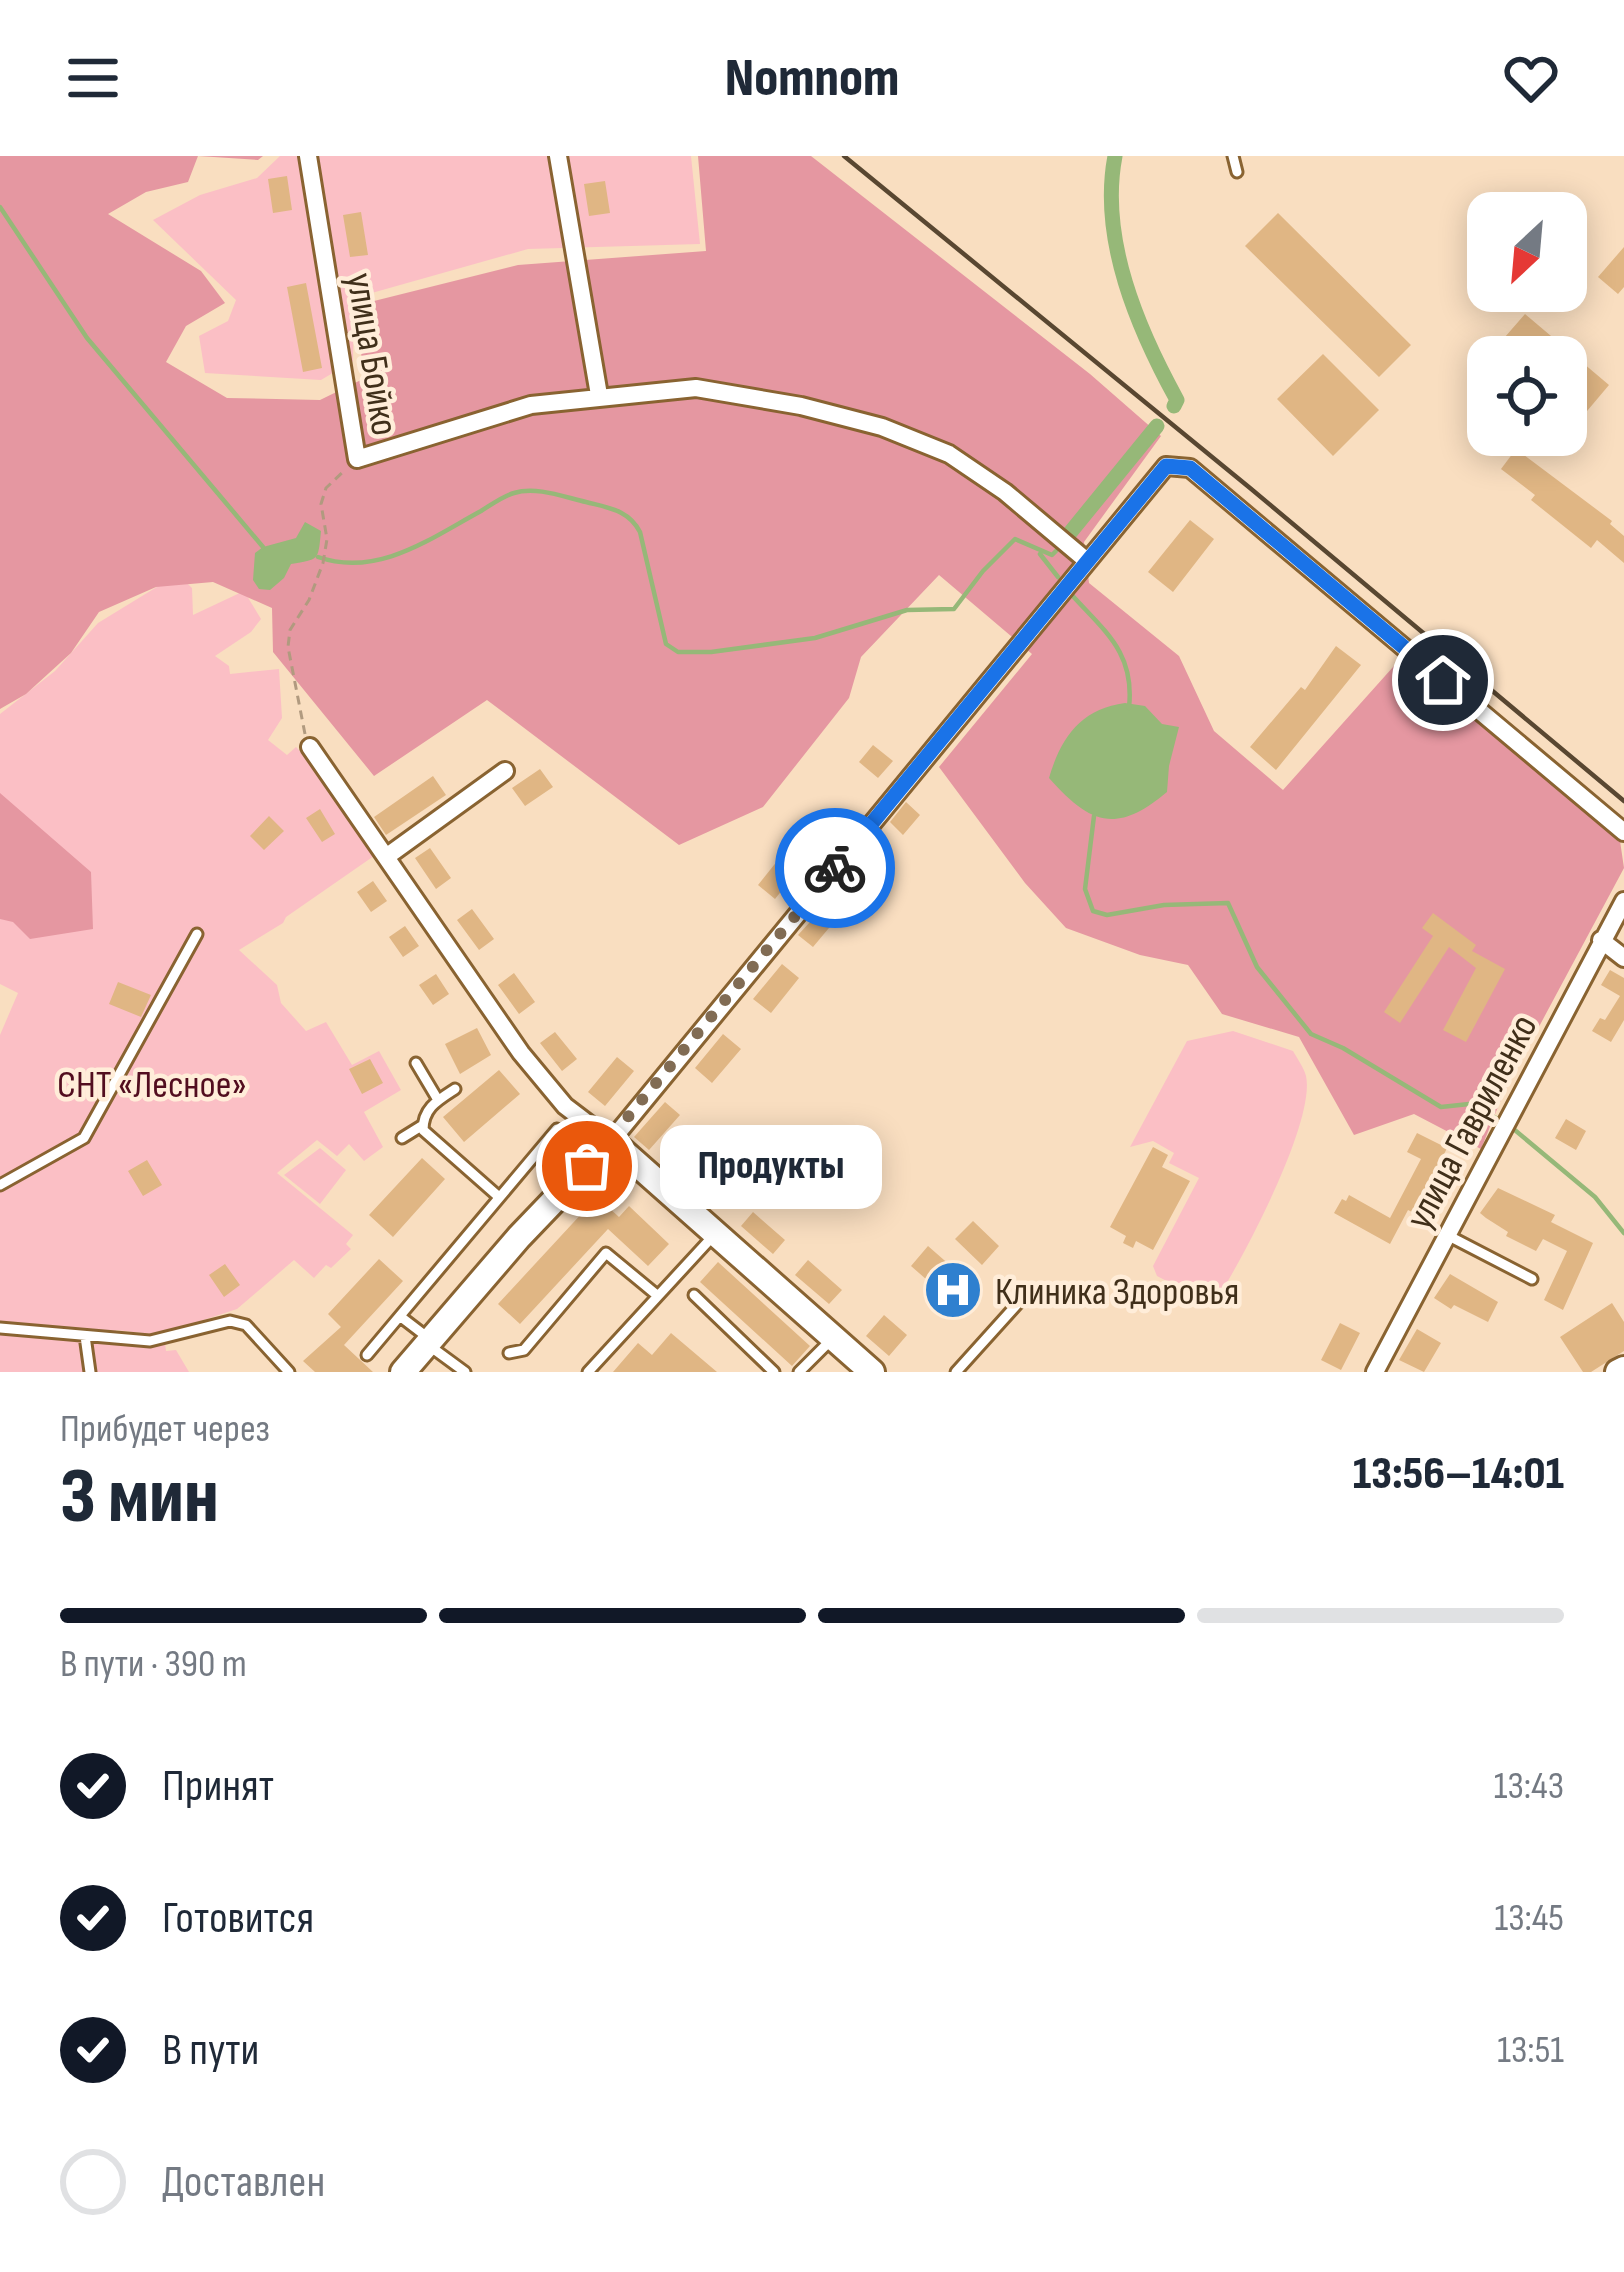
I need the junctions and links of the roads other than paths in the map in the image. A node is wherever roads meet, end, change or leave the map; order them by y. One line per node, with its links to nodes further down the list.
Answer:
1 (308, 156): 5 (street, улица Бойко)
2 (558, 156): 5 (street)
3 (1233, 156): 4 (lane)
4 (1237, 172)
5 (598, 395): 6 (street, улица Бойко)
6 (1087, 561): 9 (street); 21 (street)
7 (310, 747): 10 (street)
8 (506, 771): 10 (street)
9 (1624, 832)
10 (386, 857): 21 (street)
11 (1624, 901): 13 (street, улица Гавриленко)
12 (196, 934): 22 (lane)
13 (1601, 940): 14 (street); 25 (street, улица Гавриленко)
14 (1624, 958)
15 (416, 1064): 17 (lane)
16 (454, 1089): 17 (lane)
17 (438, 1100): 18 (lane)
18 (423, 1125): 20 (lane); 23 (lane)
19 (557, 1129): 23 (lane)
20 (401, 1138)
21 (611, 1141): 24 (main road); 34 (main road)
22 (0, 1185)
23 (499, 1197): 30 (lane)
24 (715, 1234): 29 (lane); 33 (main road)
25 (1448, 1235): 26 (lane); 46 (street, улица Гавриленко)
26 (1532, 1280)
27 (1029, 1292): 45 (lane)
28 (694, 1295): 42 (lane)
29 (658, 1296): 35 (lane); 41 (lane)
30 (401, 1317): 34 (lane); 36 (lane)
31 (0, 1328): 32 (lane)
32 (85, 1336): 37 (lane); 38 (lane)
33 (833, 1338): 43 (lane); 44 (main road)
34 (429, 1342): 39 (main road); 40 (lane)
35 (509, 1353)
36 (367, 1355)
37 (90, 1372)
38 (289, 1372)
39 (403, 1372)
40 (465, 1372)
41 (588, 1372)
42 (774, 1372)
43 (799, 1372)
44 (872, 1372)
45 (956, 1372)
46 (1375, 1372)

